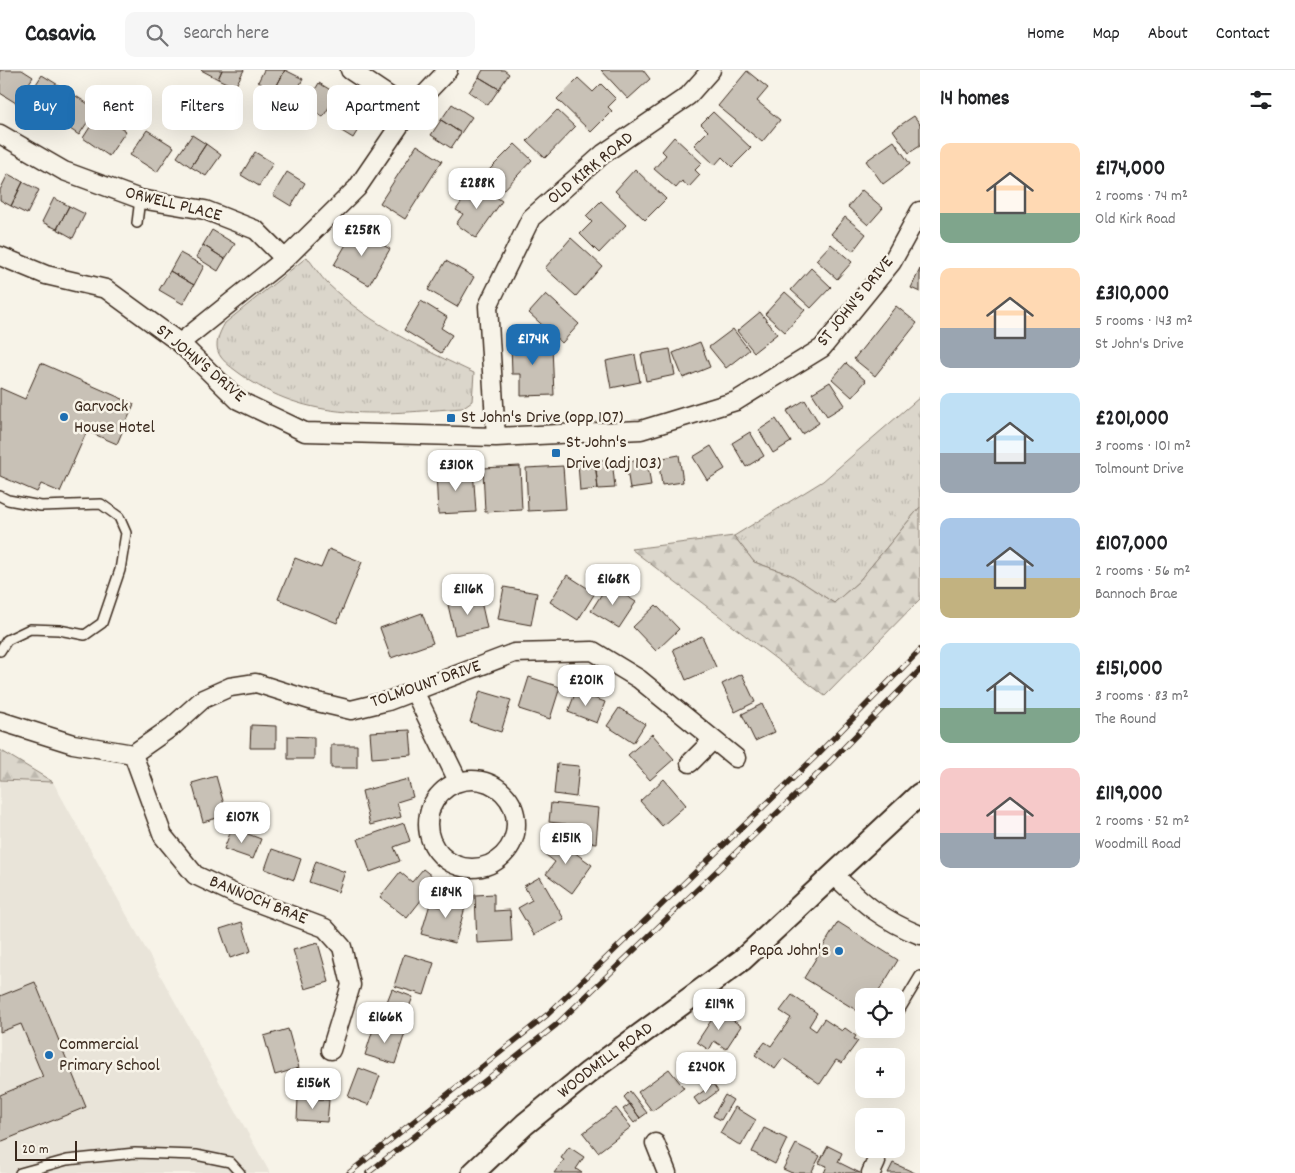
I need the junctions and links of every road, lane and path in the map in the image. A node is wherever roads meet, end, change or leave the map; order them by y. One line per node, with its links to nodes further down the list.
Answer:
1 (350, 70): 4 (street)
2 (448, 70): 5 (street)
3 (711, 70): 14 (street, OLD KIRK ROAD)
4 (372, 85)
5 (434, 85)
6 (396, 130): 12 (street)
7 (0, 134): 8 (street, ORWELL PLACE)
8 (140, 199): 10 (lane); 12 (street, ORWELL PLACE)
9 (920, 211): 14 (street, ST JOHN'S DRIVE)
10 (137, 223)
11 (0, 256): 13 (street, ST JOHN'S DRIVE)
12 (286, 259): 13 (street)
13 (180, 343): 14 (street, ST JOHN'S DRIVE)
14 (496, 437)
15 (0, 496): 16 (lane)
16 (0, 651)
17 (414, 691): 19 (street, TOLMOUNT DRIVE); 20 (street, TOLMOUNT DRIVE); 23 (street)
18 (0, 722): 20 (street)
19 (713, 740): 21 (street, TOLMOUNT DRIVE); 22 (street)
20 (133, 754): 29 (street, BANNOCH BRAE)
21 (736, 758)
22 (690, 763)
23 (458, 782): 23 (street)
24 (920, 794): 25 (street, WOODMILL ROAD)
25 (834, 875): 26 (street); 33 (street, WOODMILL ROAD)
26 (920, 935)
27 (920, 976): 28 (lane)
28 (905, 1001)
29 (331, 1050)
30 (655, 1142): 34 (street)
31 (20, 1173): 32 (lane)
32 (240, 1173)
33 (473, 1173)
34 (667, 1173)

